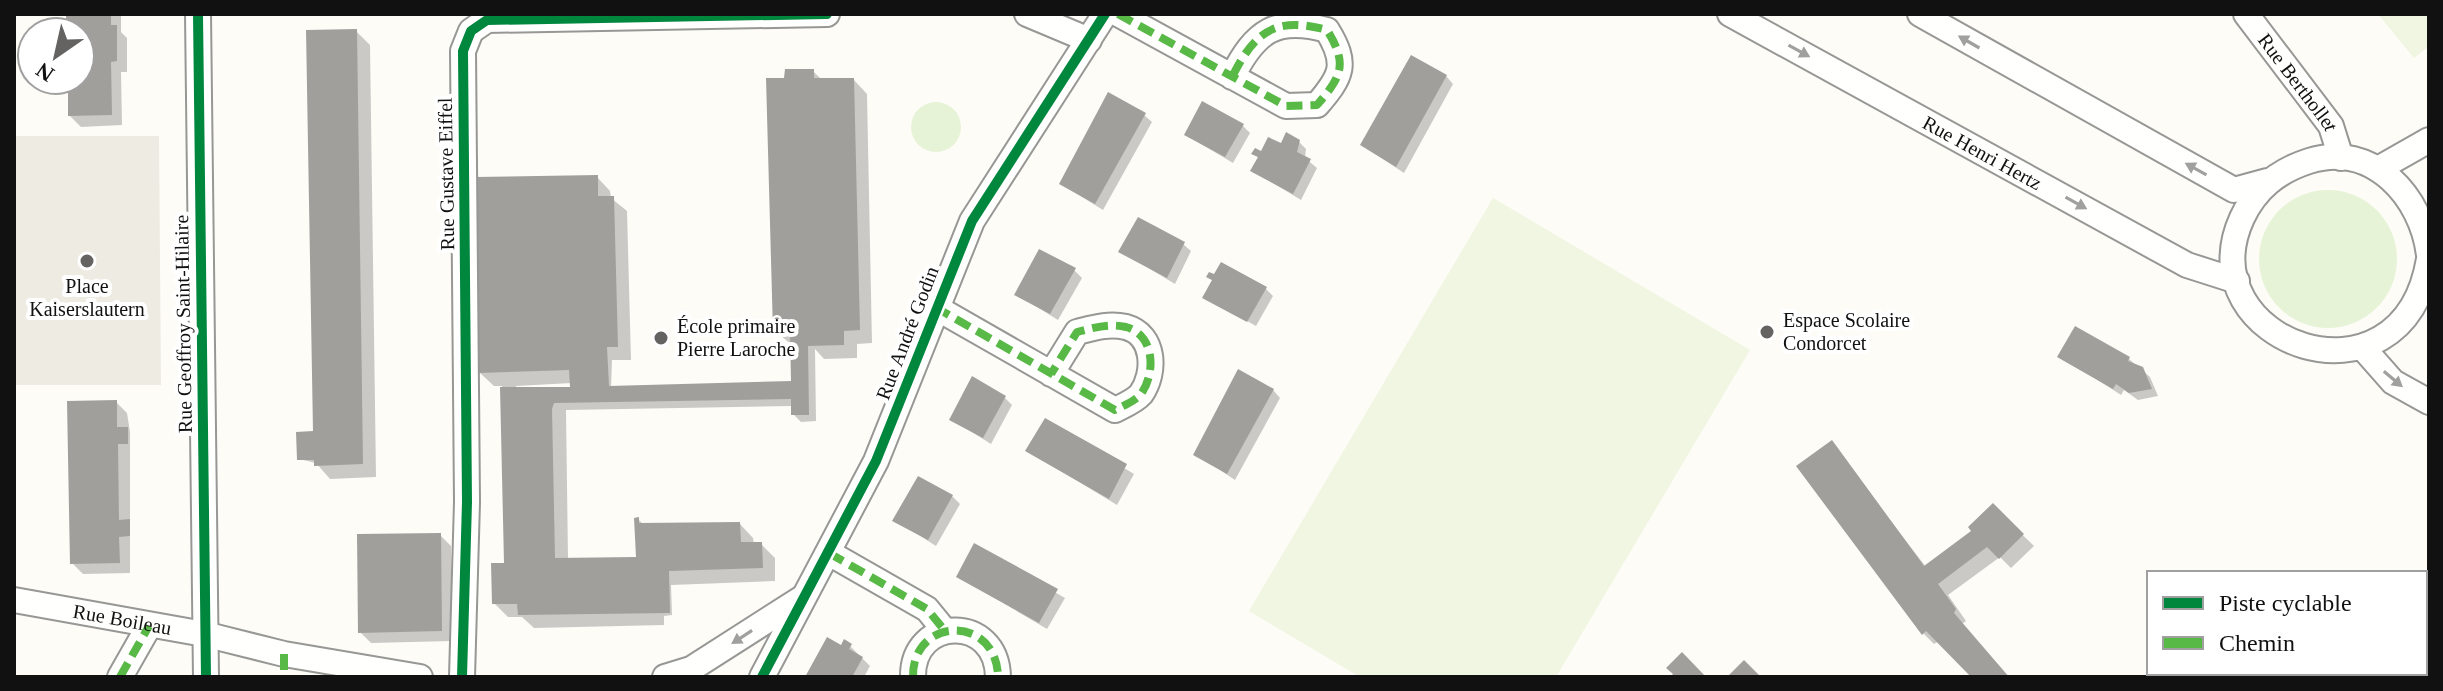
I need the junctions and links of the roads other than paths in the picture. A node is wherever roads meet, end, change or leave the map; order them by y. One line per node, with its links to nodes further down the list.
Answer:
1 (198, 14): 28 (street, Rue Geoffroy Saint-Hilaire)
2 (827, 14): 33 (street, Rue Gustave Eiffel)
3 (1027, 14): 9 (street)
4 (1105, 14): 9 (street, Rue André Godin)
5 (1118, 14): 10 (street)
6 (1730, 14): 17 (street, Rue Henri Hertz, one-way to 17)
7 (1920, 14): 14 (street, one-way to 7)
8 (2246, 14): 12 (street, Rue Berthollet)
9 (1089, 40): 19 (street, Rue André Godin)
10 (1232, 77)
11 (2429, 140): 13 (street)
12 (2341, 158): 13 (street); 14 (street)
13 (2378, 169): 15 (street)
14 (2267, 181): 17 (street)
15 (2428, 228): 16 (street)
16 (2429, 257): 18 (street)
17 (2237, 281): 20 (street)
18 (2427, 289): 20 (street)
19 (935, 307): 21 (street, Rue André Godin); 23 (street, Rue André Godin)
20 (2363, 348): 22 (street, one-way to 22)
21 (1051, 374)
22 (2429, 402)
23 (829, 553): 24 (street, Rue André Godin); 27 (street)
24 (808, 595): 34 (street, one-way to 34); 35 (street, Rue André Godin)
25 (14, 600): 26 (street, Rue Boileau)
26 (149, 626): 28 (street, Rue Boileau); 30 (street)
27 (945, 631): 36 (street); 37 (street)
28 (204, 634): 29 (street, Rue Boileau); 31 (street, Rue Geoffroy Saint-Hilaire)
29 (284, 666): 32 (street, Rue Boileau)
30 (120, 677)
31 (206, 677)
32 (420, 677)
33 (462, 677)
34 (665, 677)
35 (762, 677)
36 (913, 677)
37 (998, 677)

